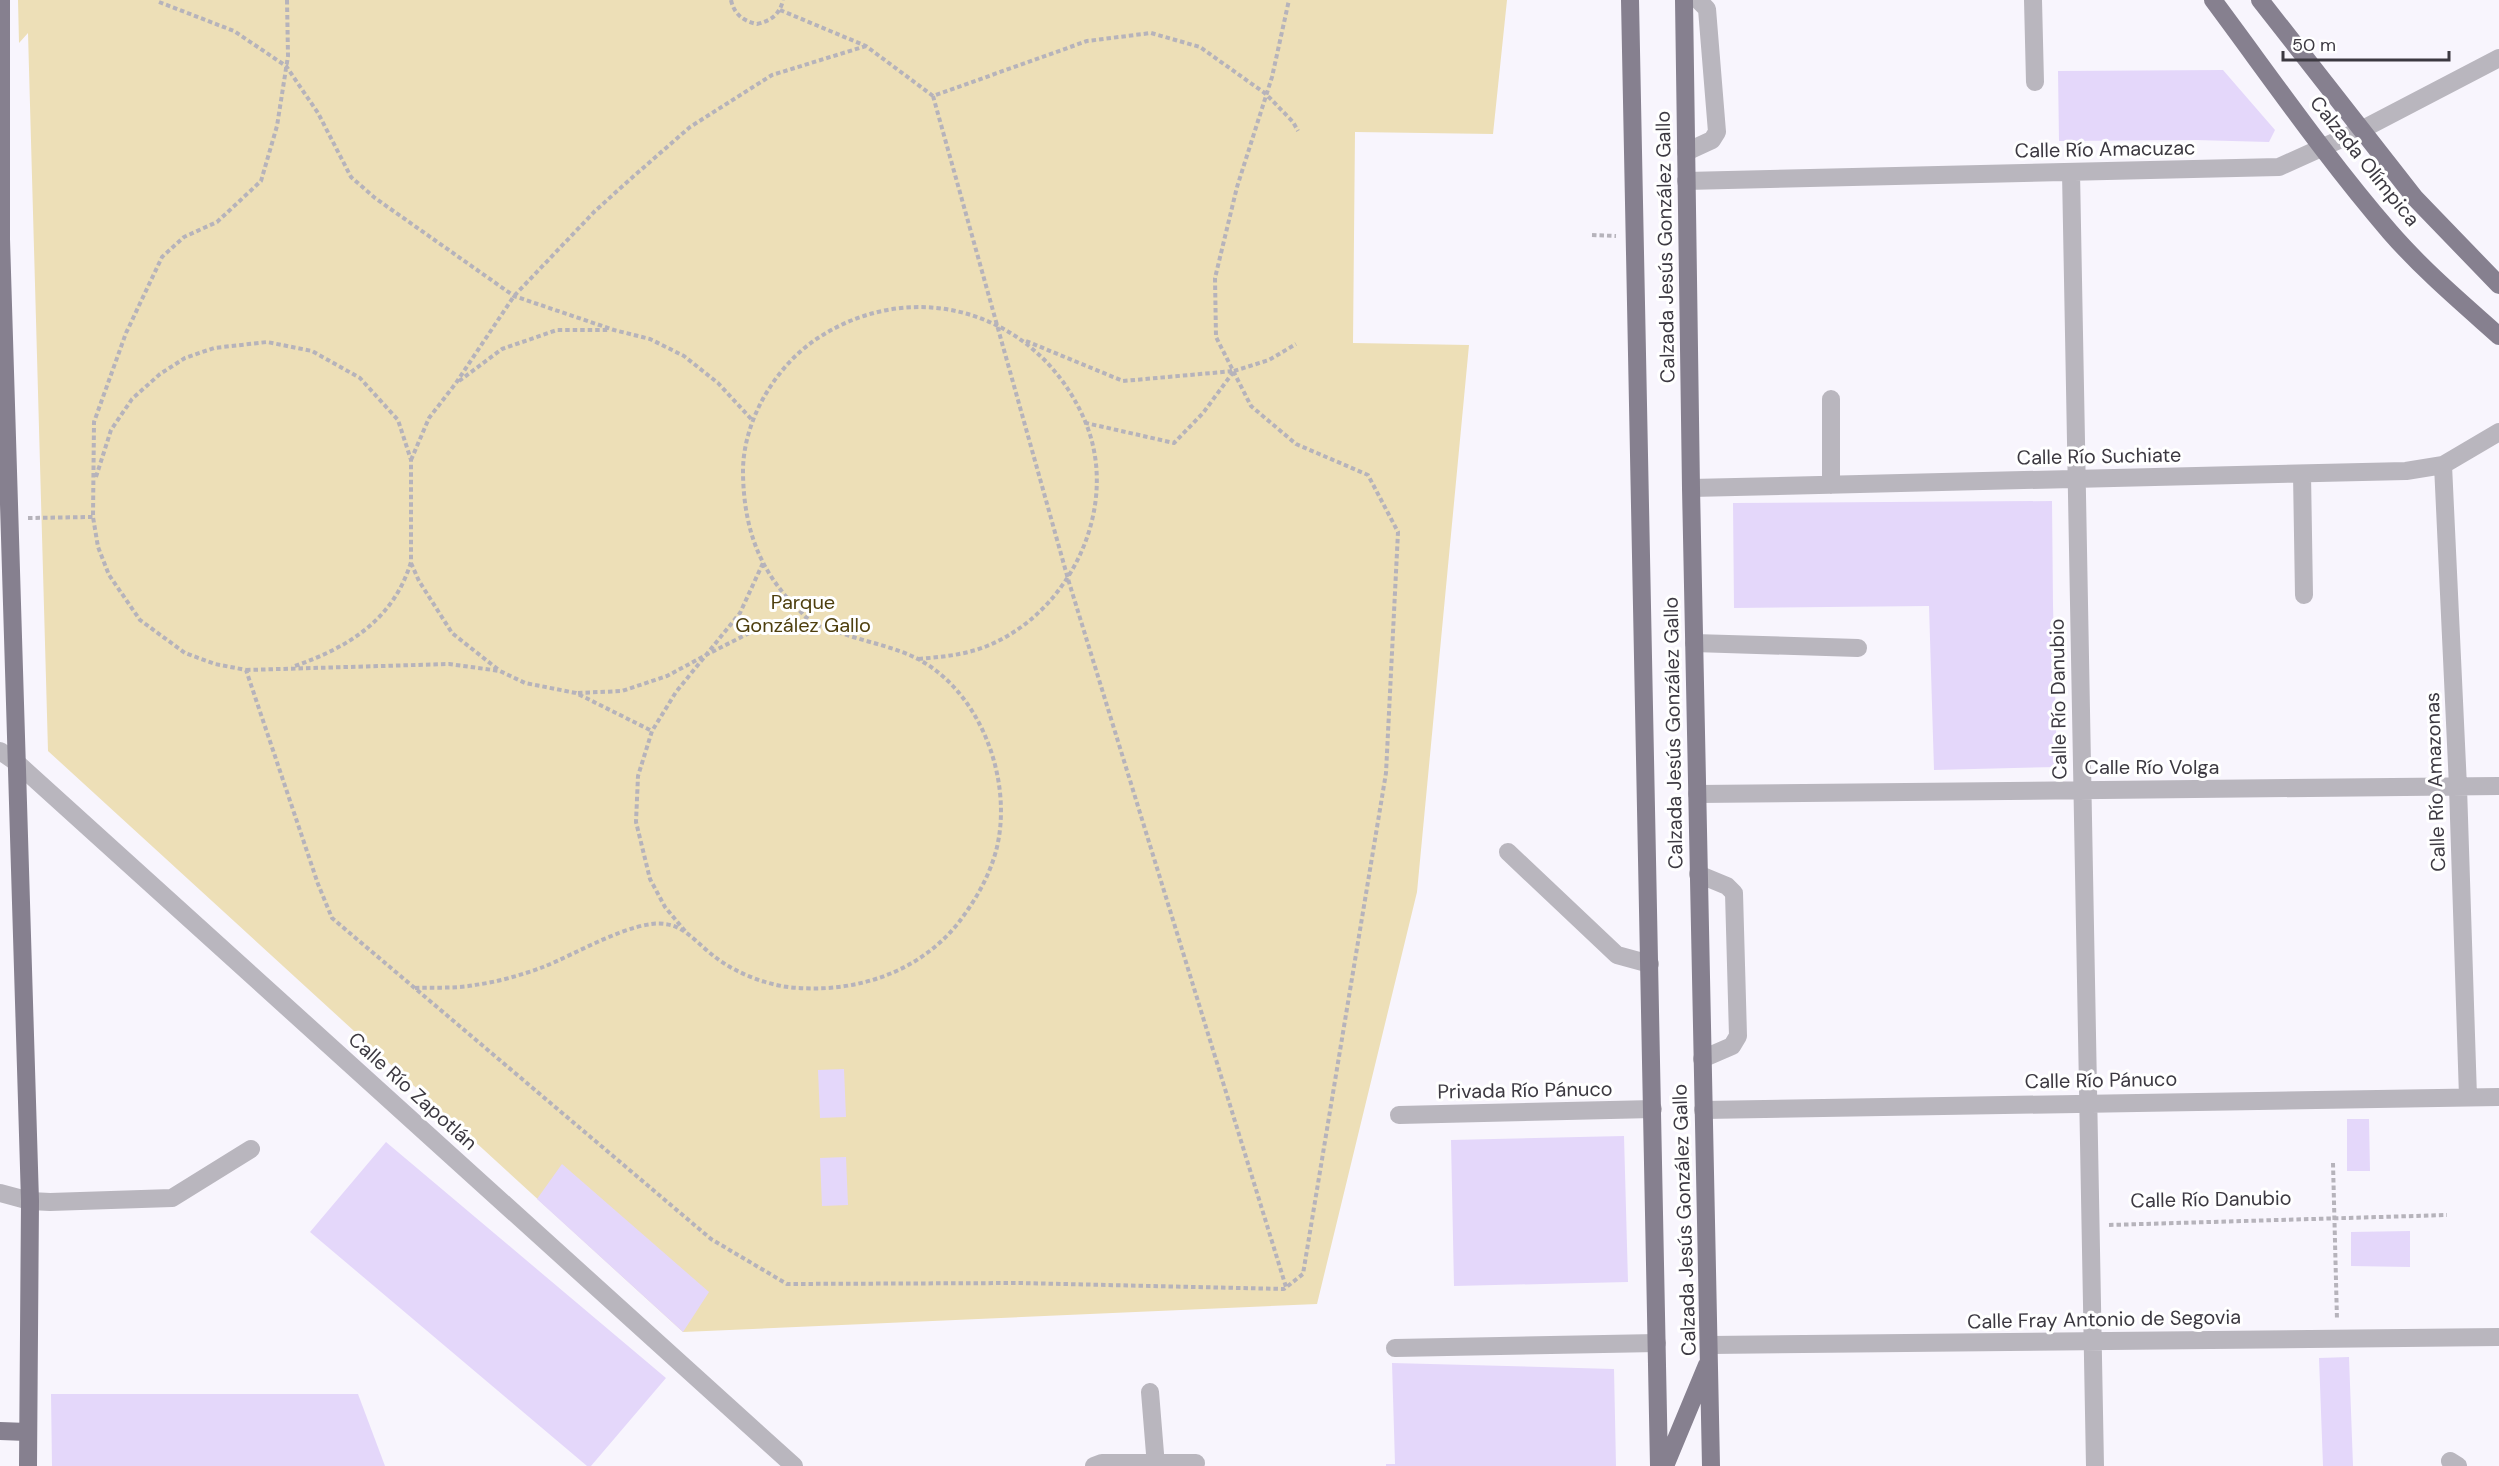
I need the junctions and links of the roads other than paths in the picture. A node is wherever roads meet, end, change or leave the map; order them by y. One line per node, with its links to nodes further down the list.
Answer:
1 (0, 0): 15 (main road)
2 (1630, 0): 36 (main road, Calzada Jesús González Gallo)
3 (1684, 0): 12 (main road, Calzada Jesús González Gallo)
4 (1698, 0): 12 (street)
5 (2033, 0): 9 (street)
6 (2213, 0): 11 (main road, Calzada Olímpica)
7 (2260, 0): 10 (main road, Calzada Olímpica)
8 (2499, 58): 10 (street, Calle Río Amacuzac)
9 (2035, 82)
10 (2361, 130): 11 (street, Calle Río Amacuzac); 16 (main road, Calzada Olímpica)
11 (2323, 147): 13 (street, Calle Río Amacuzac); 17 (main road, Calzada Olímpica)
12 (1686, 152): 14 (main road, Calzada Jesús González Gallo)
13 (2071, 172): 14 (street, Calle Río Amacuzac); 22 (street, Calle Río Danubio)
14 (1686, 181): 24 (main road, Calzada Jesús González Gallo)
15 (1, 239): 29 (main road)
16 (2499, 285)
17 (2499, 336)
18 (1831, 399): 23 (street)
19 (2499, 432): 20 (street, Calle Río Suchiate)
20 (2444, 465): 21 (street, Calle Río Suchiate); 31 (street, Calle Río Amazonas)
21 (2302, 474): 22 (street, Calle Río Suchiate); 25 (street)
22 (2077, 479): 23 (street, Calle Río Suchiate); 32 (street, Calle Río Danubio)
23 (1831, 485): 24 (street, Calle Río Suchiate)
24 (1691, 488): 26 (main road, Calzada Jesús González Gallo)
25 (2304, 595)
26 (1694, 643): 27 (street); 33 (main road, Calzada Jesús González Gallo)
27 (1858, 648)
28 (0, 751): 29 (street, Calle Río Zapotlán)
29 (15, 762): 46 (main road); 58 (street, Calle Río Zapotlán)
30 (2499, 786): 31 (street, Calle Río Volga)
31 (2458, 788): 32 (street, Calle Río Volga); 39 (street, Calle Río Amazonas)
32 (2082, 790): 33 (street, Calle Río Volga); 40 (street, Calle Río Danubio)
33 (1697, 794): 35 (main road, Calzada Jesús González Gallo)
34 (1508, 852): 36 (street)
35 (1698, 874): 37 (main road, Calzada Jesús González Gallo); 37 (street)
36 (1650, 964): 41 (main road, Calzada Jesús González Gallo)
37 (1702, 1059): 42 (main road, Calzada Jesús González Gallo)
38 (2499, 1096): 39 (street, Calle Río Pánuco)
39 (2468, 1097): 40 (street, Calle Río Pánuco)
40 (2088, 1103): 42 (street, Calle Río Pánuco); 48 (street, Calle Río Danubio)
41 (1653, 1109): 43 (street, Privada Río Pánuco); 49 (main road, Calzada Jesús González Gallo)
42 (1703, 1110): 51 (main road, Calzada Jesús González Gallo)
43 (1400, 1115)
44 (251, 1149): 46 (street)
45 (0, 1193): 46 (street)
46 (30, 1201): 54 (main road)
47 (2499, 1338): 48 (street, Calle Fray Antonio de Segovia)
48 (2093, 1342): 51 (street, Calle Fray Antonio de Segovia); 63 (street, Calle Río Danubio)
49 (1657, 1343): 50 (street); 60 (main road, Calzada Jesús González Gallo)
50 (1395, 1348)
51 (1710, 1351): 61 (main road); 62 (main road, Calzada Jesús González Gallo)
52 (1150, 1392): 56 (street)
53 (0, 1431): 54 (main road)
54 (27, 1432): 57 (main road)
55 (1196, 1463): 56 (street)
56 (1156, 1465): 59 (street)
57 (28, 1466)
58 (794, 1466)
59 (1094, 1466)
60 (1659, 1466)
61 (1665, 1466)
62 (1711, 1466)
63 (2095, 1466)

